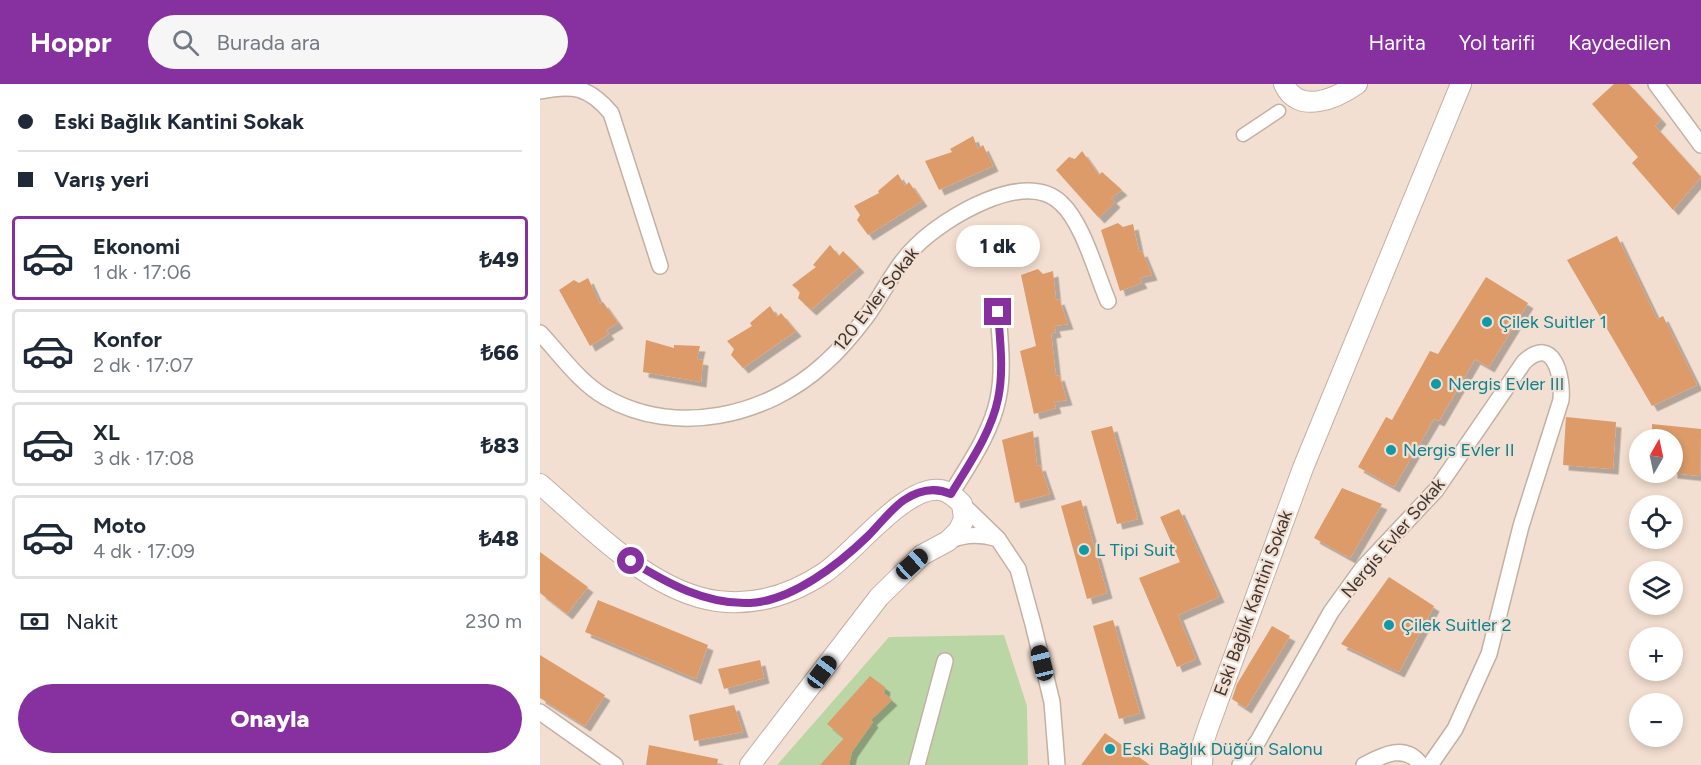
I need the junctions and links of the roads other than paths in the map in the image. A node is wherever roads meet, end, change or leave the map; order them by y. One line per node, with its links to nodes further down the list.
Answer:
1 (1284, 84): 2 (street)
2 (1357, 84)
3 (1461, 84): 23 (street, Eski Bağlık Kantini Sokak)
4 (1656, 84): 8 (street)
5 (540, 91): 9 (street)
6 (1279, 111): 7 (street)
7 (1243, 135)
8 (1701, 145)
9 (660, 266)
10 (1108, 301): 12 (street, 120 Evler Sokak)
11 (998, 312): 14 (street)
12 (540, 333)
13 (540, 484): 14 (street)
14 (957, 499): 15 (street); 16 (street)
15 (998, 539): 16 (street); 22 (street)
16 (948, 541): 20 (street)
17 (945, 661): 21 (street)
18 (540, 712): 19 (street)
19 (615, 765)
20 (750, 765)
21 (918, 765)
22 (1057, 765)
23 (1202, 765)
24 (1240, 765): 27 (street, Nergis Evler Sokak)
25 (1364, 765): 26 (street)
26 (1421, 765)
27 (1430, 765)

